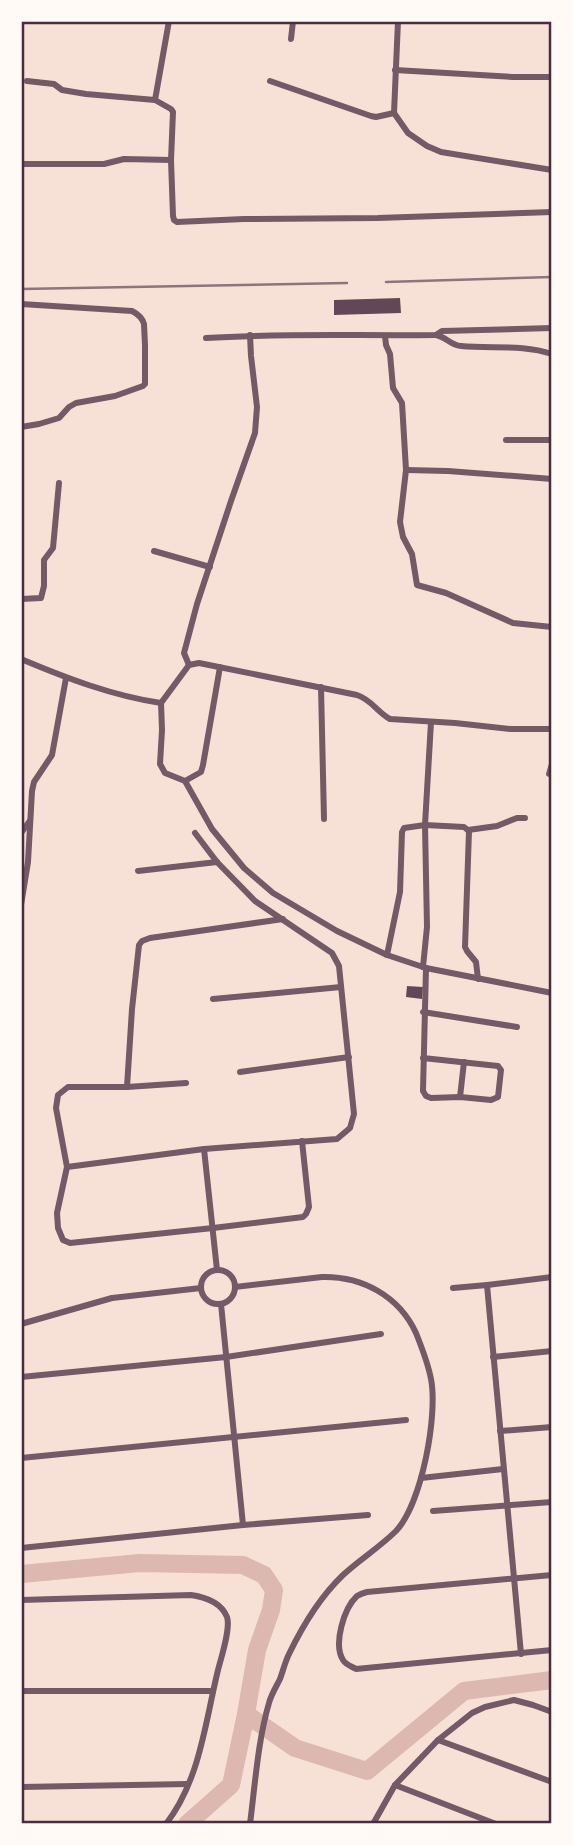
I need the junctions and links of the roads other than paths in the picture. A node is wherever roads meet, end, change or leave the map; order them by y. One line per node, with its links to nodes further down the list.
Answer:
1 (169, 21): 9 (street)
2 (293, 21): 4 (street)
3 (398, 21): 5 (street)
4 (291, 39)
5 (395, 70): 6 (street); 10 (street)
6 (550, 77)
7 (270, 81): 10 (street)
8 (27, 82): 9 (street)
9 (155, 100): 11 (street)
10 (394, 113): 13 (street)
11 (171, 160): 12 (street); 14 (street)
12 (21, 164)
13 (552, 170)
14 (552, 212)
15 (21, 304): 22 (street)
16 (552, 328): 18 (street)
17 (250, 335): 19 (street); 20 (street); 29 (street)
18 (436, 335): 19 (street); 21 (street)
19 (385, 336): 25 (street)
20 (206, 338)
21 (552, 354)
22 (21, 427)
23 (506, 440): 24 (street)
24 (552, 440)
25 (406, 470): 26 (street); 31 (street)
26 (552, 479)
27 (59, 483): 30 (street)
28 (154, 551): 29 (street)
29 (210, 568): 33 (street)
30 (21, 599)
31 (552, 627)
32 (21, 659): 35 (street)
33 (189, 665): 34 (street); 37 (street)
34 (220, 667): 36 (street); 42 (street)
35 (66, 678): 37 (street); 45 (street)
36 (321, 687): 38 (street); 43 (street)
37 (161, 703): 42 (street)
38 (431, 722): 39 (street); 46 (street)
39 (552, 729)
40 (552, 764): 41 (street)
41 (549, 774)
42 (186, 781): 54 (street)
43 (324, 818)
44 (525, 818): 47 (street)
45 (30, 821): 48 (street); 52 (street)
46 (425, 825): 47 (street); 54 (street); 55 (street)
47 (468, 830): 56 (street)
48 (21, 833)
49 (195, 833): 50 (street)
50 (217, 862): 51 (street); 53 (street)
51 (138, 871)
52 (21, 905)
53 (283, 919): 57 (street); 67 (street)
54 (387, 955): 55 (street)
55 (424, 967): 56 (street); 60 (street)
56 (478, 979): 58 (street)
57 (341, 987): 59 (street); 62 (street)
58 (552, 993)
59 (213, 999)
60 (424, 1012): 61 (street); 63 (street)
61 (517, 1027)
62 (349, 1057): 65 (street); 69 (street)
63 (423, 1058): 64 (street); 68 (street)
64 (464, 1062): 68 (street); 68 (street)
65 (240, 1072)
66 (186, 1083): 67 (street)
67 (127, 1087): 71 (street)
68 (460, 1097)
69 (302, 1141): 70 (street); 72 (street)
70 (204, 1149): 71 (street); 72 (street)
71 (67, 1167): 72 (street)
72 (213, 1228): 73 (street)
73 (218, 1270): 76 (street); 77 (street)
74 (552, 1277): 75 (street)
75 (487, 1285): 78 (street); 84 (street)
76 (201, 1287): 79 (street); 80 (street)
77 (235, 1287): 79 (street); 92 (street)
78 (453, 1288)
79 (221, 1304): 83 (street)
80 (21, 1324)
81 (381, 1334): 83 (street)
82 (552, 1352): 84 (street)
83 (226, 1357): 85 (street); 89 (street)
84 (493, 1357): 88 (street)
85 (21, 1377)
86 (406, 1420): 89 (street)
87 (552, 1427): 88 (street)
88 (500, 1431): 91 (street)
89 (234, 1437): 90 (street); 97 (street)
90 (21, 1458)
91 (503, 1469): 92 (street); 94 (street)
92 (421, 1478): 113 (street)
93 (552, 1502): 94 (street)
94 (507, 1506): 95 (street); 100 (street)
95 (433, 1511)
96 (368, 1515): 97 (street)
97 (243, 1525): 98 (street)
98 (21, 1548)
99 (552, 1575): 100 (street)
100 (515, 1578): 103 (street); 103 (street)
101 (21, 1600): 105 (street)
102 (552, 1650): 103 (street)
103 (521, 1654)
104 (21, 1691): 105 (street)
105 (213, 1692): 109 (street)
106 (552, 1712): 107 (street)
107 (438, 1740): 108 (street); 110 (street)
108 (552, 1782)
109 (188, 1784): 111 (street); 112 (street)
110 (395, 1785): 114 (street); 115 (street)
111 (21, 1787)
112 (166, 1824)
113 (250, 1824)
114 (373, 1824)
115 (496, 1824)

